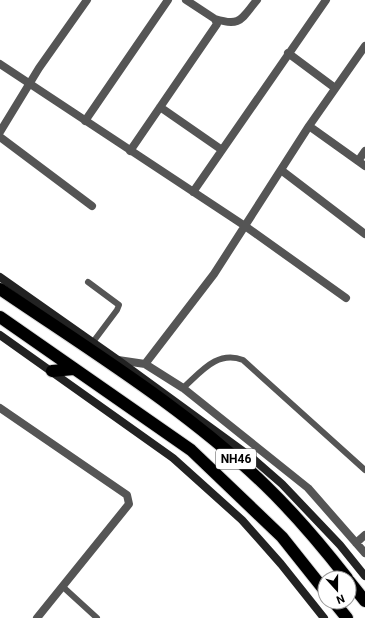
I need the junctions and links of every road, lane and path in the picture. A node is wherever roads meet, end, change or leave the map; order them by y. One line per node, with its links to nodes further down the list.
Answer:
1 (87, 0): 10 (street)
2 (168, 0): 13 (street)
3 (186, 0): 6 (street)
4 (257, 0): 6 (street)
5 (326, 0): 8 (street)
6 (215, 19): 12 (street)
7 (365, 46): 11 (street)
8 (288, 53): 11 (street); 17 (street)
9 (0, 64): 10 (street)
10 (29, 84): 13 (street); 15 (street)
11 (335, 88): 14 (street)
12 (160, 107): 17 (street); 18 (street)
13 (85, 121): 18 (street)
14 (309, 126): 20 (street); 21 (street)
15 (0, 132)
16 (0, 137): 23 (street)
17 (222, 150): 22 (street)
18 (130, 151): 22 (street)
19 (365, 151): 20 (street)
20 (362, 163)
21 (280, 170): 24 (street); 25 (street)
22 (193, 192): 24 (street)
23 (92, 206)
24 (245, 226): 29 (street); 34 (street)
25 (365, 234)
26 (0, 277): 32 (street)
27 (88, 282): 32 (lane)
28 (0, 290): 32 (highway, NH46)
29 (346, 298)
30 (0, 317): 35 (highway, NH46)
31 (0, 335): 36 (street)
32 (91, 346): 33 (highway, NH46)
33 (112, 360): 34 (street, NH46); 43 (highway, NH46); 44 (street)
34 (145, 364): 37 (street, NH46)
35 (74, 369): 36 (highway); 45 (highway, NH46)
36 (52, 371): 51 (street)
37 (183, 388): 39 (lane); 41 (street, NH46)
38 (0, 408): 46 (street)
39 (365, 470)
40 (365, 535): 41 (street)
41 (356, 543): 42 (street, NH46)
42 (365, 553)
43 (341, 570)
44 (365, 576)
45 (317, 581)
46 (62, 586): 49 (street); 50 (lane)
47 (357, 591): 48 (highway)
48 (365, 601)
49 (37, 618)
50 (97, 618)
51 (324, 618)

